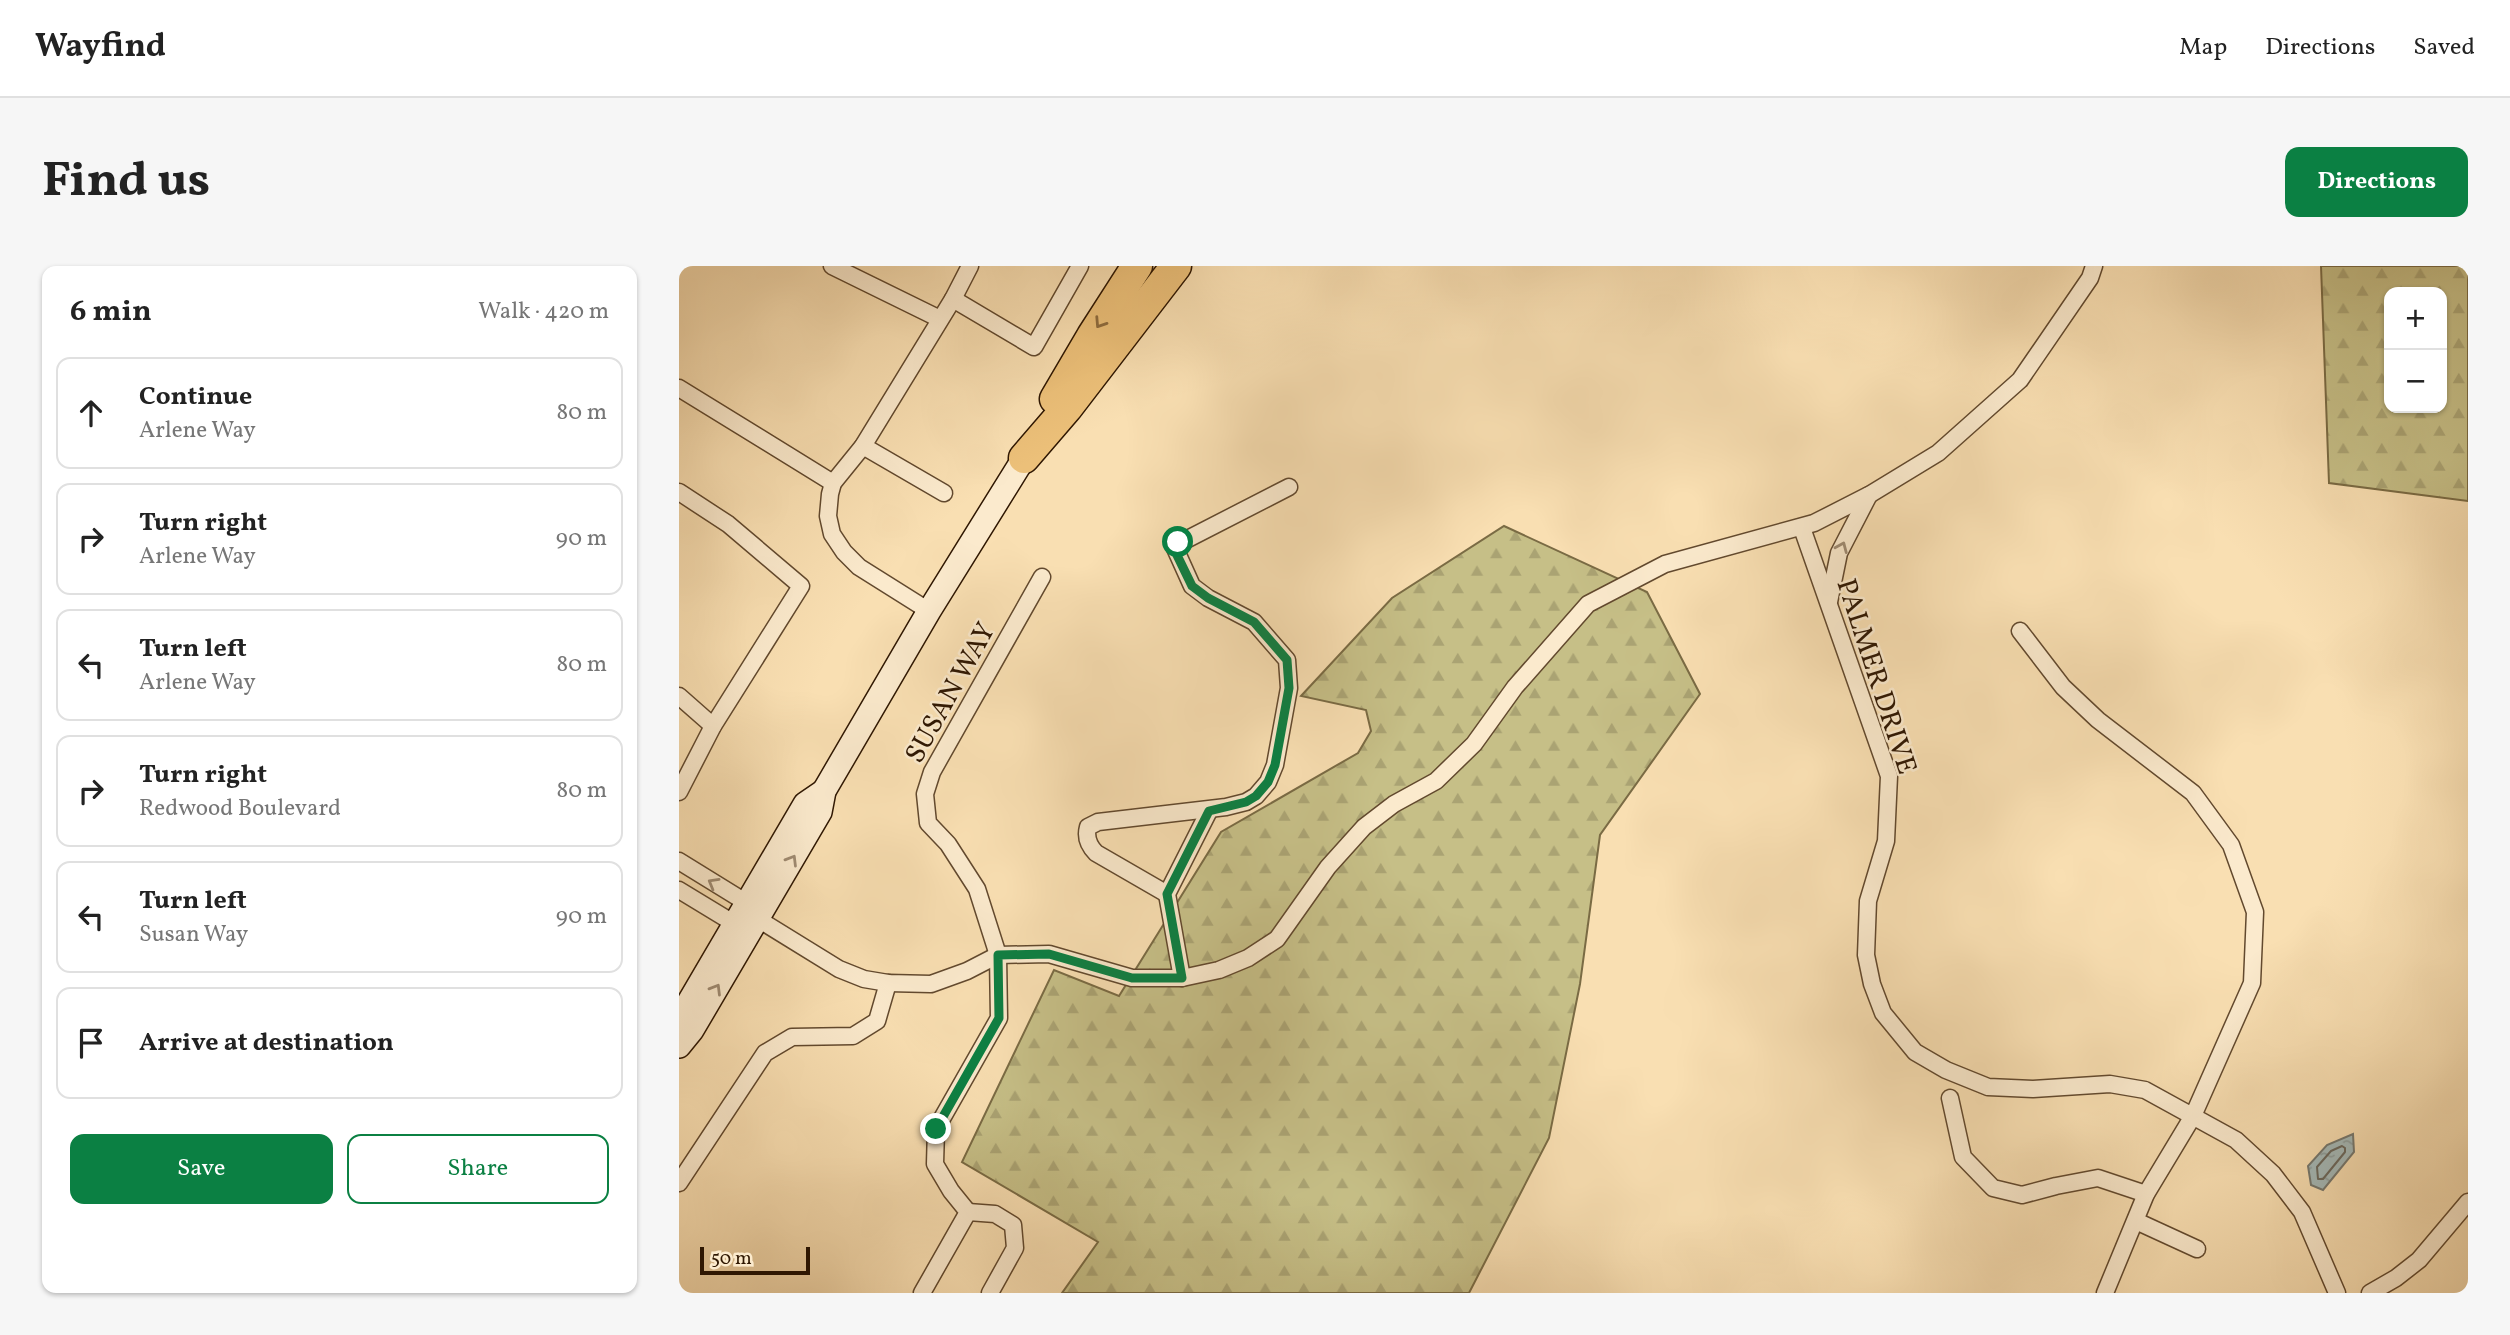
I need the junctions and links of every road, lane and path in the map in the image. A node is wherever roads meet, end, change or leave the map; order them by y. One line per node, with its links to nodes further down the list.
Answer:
1 (832, 266): 9 (street)
2 (969, 266): 8 (street)
3 (1080, 266): 8 (street)
4 (1137, 266): 13 (highway, one-way to 13)
5 (1170, 266): 10 (highway)
6 (1176, 266): 10 (highway)
7 (2094, 266): 18 (street)
8 (953, 299): 9 (street)
9 (940, 319): 12 (street)
10 (1121, 338): 13 (highway)
11 (679, 388): 14 (street)
12 (863, 446): 14 (street); 17 (street)
13 (1024, 458): 22 (main road)
14 (833, 482): 22 (street)
15 (1289, 486): 27 (street)
16 (679, 492): 25 (street)
17 (944, 493)
18 (1869, 495): 19 (street); 21 (street, one-way to 18)
19 (1802, 528): 21 (street, PALMER DRIVE); 34 (street)
20 (1042, 577): 33 (street, SUSAN WAY)
21 (1829, 604): 39 (street, PALMER DRIVE)
22 (929, 611): 31 (main road)
23 (2020, 631): 39 (street)
24 (679, 696): 25 (street)
25 (713, 726): 26 (street)
26 (679, 792)
27 (1209, 811): 30 (street); 30 (street)
28 (679, 861): 31 (street, one-way to 28)
29 (679, 890): 32 (street)
30 (1167, 894): 34 (street)
31 (753, 911): 32 (main road); 35 (street); 37 (main road, one-way to 31)
32 (735, 924): 36 (main road)
33 (998, 955): 34 (street); 35 (street); 43 (street, SUSAN WAY)
34 (1182, 978)
35 (888, 983): 40 (street)
36 (679, 1019)
37 (679, 1046)
38 (1950, 1098): 41 (street)
39 (2193, 1116): 41 (street); 49 (street, PALMER DRIVE)
40 (679, 1183)
41 (2146, 1194): 44 (street)
42 (2468, 1202): 50 (street)
43 (968, 1212): 46 (street); 47 (street)
44 (2136, 1221): 45 (street); 48 (street)
45 (2197, 1249)
46 (922, 1293)
47 (990, 1293)
48 (2105, 1293)
49 (2337, 1293)
50 (2369, 1293)

